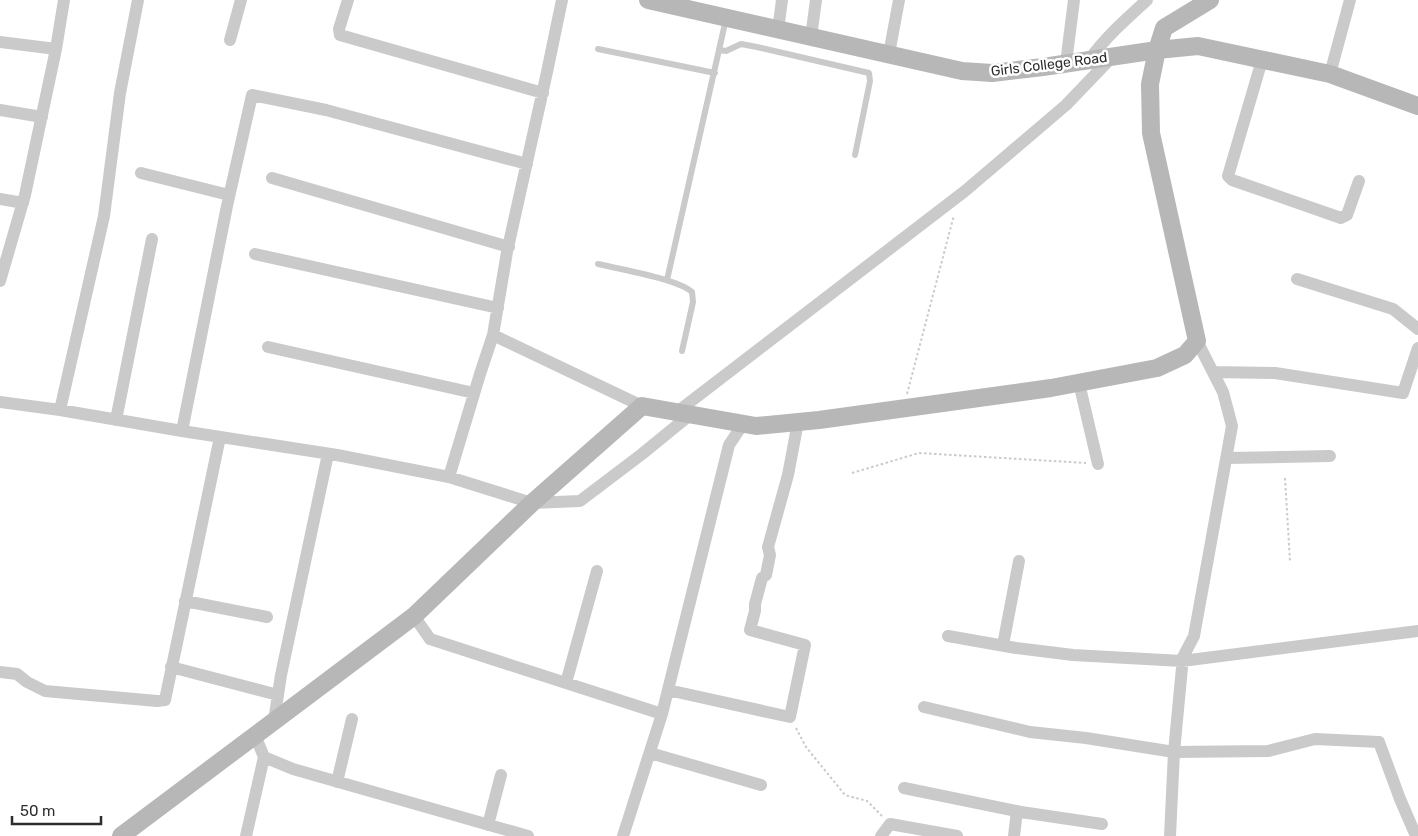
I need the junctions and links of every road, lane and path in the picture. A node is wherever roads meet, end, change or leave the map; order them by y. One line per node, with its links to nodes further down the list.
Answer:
1 (64, 0): 20 (street)
2 (138, 0): 64 (street)
3 (240, 0): 18 (street)
4 (348, 0): 31 (street)
5 (562, 0): 31 (street)
6 (648, 0): 14 (street, Girls College Road)
7 (782, 0): 16 (street)
8 (816, 0): 17 (street)
9 (899, 0): 24 (street)
10 (1074, 0): 28 (street)
11 (1147, 0): 26 (street)
12 (1210, 0): 23 (street)
13 (1350, 0): 30 (street)
14 (691, 5): 15 (street, Girls College Road)
15 (726, 18): 16 (street, Girls College Road); 22 (lane)
16 (778, 30): 17 (street, Girls College Road)
17 (811, 37): 24 (street, Girls College Road)
18 (230, 40)
19 (0, 42): 20 (street)
20 (56, 49): 34 (street)
21 (598, 49): 29 (lane)
22 (720, 50): 29 (lane); 35 (lane)
23 (1157, 50): 25 (street, Girls College Road); 27 (street, Girls College Road); 54 (street)
24 (889, 54): 28 (street, Girls College Road)
25 (1113, 56): 26 (street, Girls College Road); 41 (street)
26 (1089, 60): 28 (street, Girls College Road)
27 (1262, 60): 30 (street, Girls College Road); 39 (street)
28 (1066, 63)
29 (715, 73): 49 (lane)
30 (1330, 74): 32 (street, Girls College Road)
31 (543, 93): 36 (street)
32 (1418, 106)
33 (0, 110): 34 (street)
34 (42, 116): 43 (street)
35 (855, 156)
36 (527, 164): 40 (street); 45 (street)
37 (141, 173): 40 (street)
38 (272, 178): 45 (street)
39 (1359, 181)
40 (229, 195): 69 (street)
41 (959, 196): 63 (path); 65 (street)
42 (0, 199): 43 (street)
43 (23, 203): 50 (street)
44 (152, 239): 66 (street)
45 (508, 247): 51 (street)
46 (255, 254): 51 (street)
47 (598, 264): 49 (lane)
48 (1297, 279): 52 (street)
49 (666, 280): 57 (lane)
50 (0, 281)
51 (498, 308): 53 (street)
52 (1418, 329)
53 (493, 335): 60 (street); 62 (street)
54 (1197, 341): 58 (street); 59 (street)
55 (268, 347): 60 (street)
56 (1418, 348): 58 (street)
57 (682, 351)
58 (1213, 372): 73 (street)
59 (1079, 383): 63 (street); 74 (street)
60 (474, 393): 76 (street)
61 (0, 402): 64 (street)
62 (642, 406): 65 (street); 78 (street)
63 (904, 408): 67 (street)
64 (60, 410): 66 (street)
65 (684, 413): 68 (street); 78 (street)
66 (116, 420): 69 (street)
67 (798, 422): 68 (street); 96 (street)
68 (743, 424): 92 (street)
69 (182, 431): 70 (street)
70 (220, 437): 71 (street); 82 (street)
71 (328, 454): 76 (street); 93 (street)
72 (1330, 456): 73 (street)
73 (1226, 458): 88 (street)
74 (1098, 464): 75 (path)
75 (852, 474)
76 (449, 477): 78 (street)
77 (1285, 478): 80 (path)
78 (532, 503): 83 (street)
79 (1019, 561): 87 (street)
80 (1290, 562)
81 (597, 571): 91 (street)
82 (185, 601): 84 (street); 89 (street)
83 (414, 616): 91 (street); 98 (street)
84 (267, 617)
85 (1418, 631): 88 (street)
86 (948, 636): 87 (street)
87 (1003, 646): 88 (street)
88 (1182, 661): 100 (street)
89 (171, 667): 90 (street); 93 (street)
90 (0, 672)
91 (566, 683): 95 (street)
92 (668, 690): 95 (street); 96 (street)
93 (278, 695): 98 (street)
94 (924, 708): 100 (street)
95 (662, 714): 101 (street)
96 (790, 716): 108 (path)
97 (352, 719): 104 (street)
98 (274, 721): 99 (street)
99 (255, 735): 102 (street); 112 (street)
100 (1174, 752): 119 (street); 120 (street)
101 (650, 753): 105 (street); 115 (street)
102 (264, 757): 104 (street); 113 (street)
103 (501, 775): 110 (street)
104 (337, 782): 110 (street)
105 (761, 785)
106 (904, 788): 107 (street)
107 (1017, 811): 109 (street); 118 (street)
108 (890, 824): 116 (street); 117 (street)
109 (1102, 824)
110 (488, 825): 111 (street)
111 (504, 833): 114 (street)
112 (121, 836)
113 (246, 836)
114 (528, 836)
115 (624, 836)
116 (881, 836)
117 (957, 836)
118 (1014, 836)
119 (1170, 836)
120 (1416, 836)

